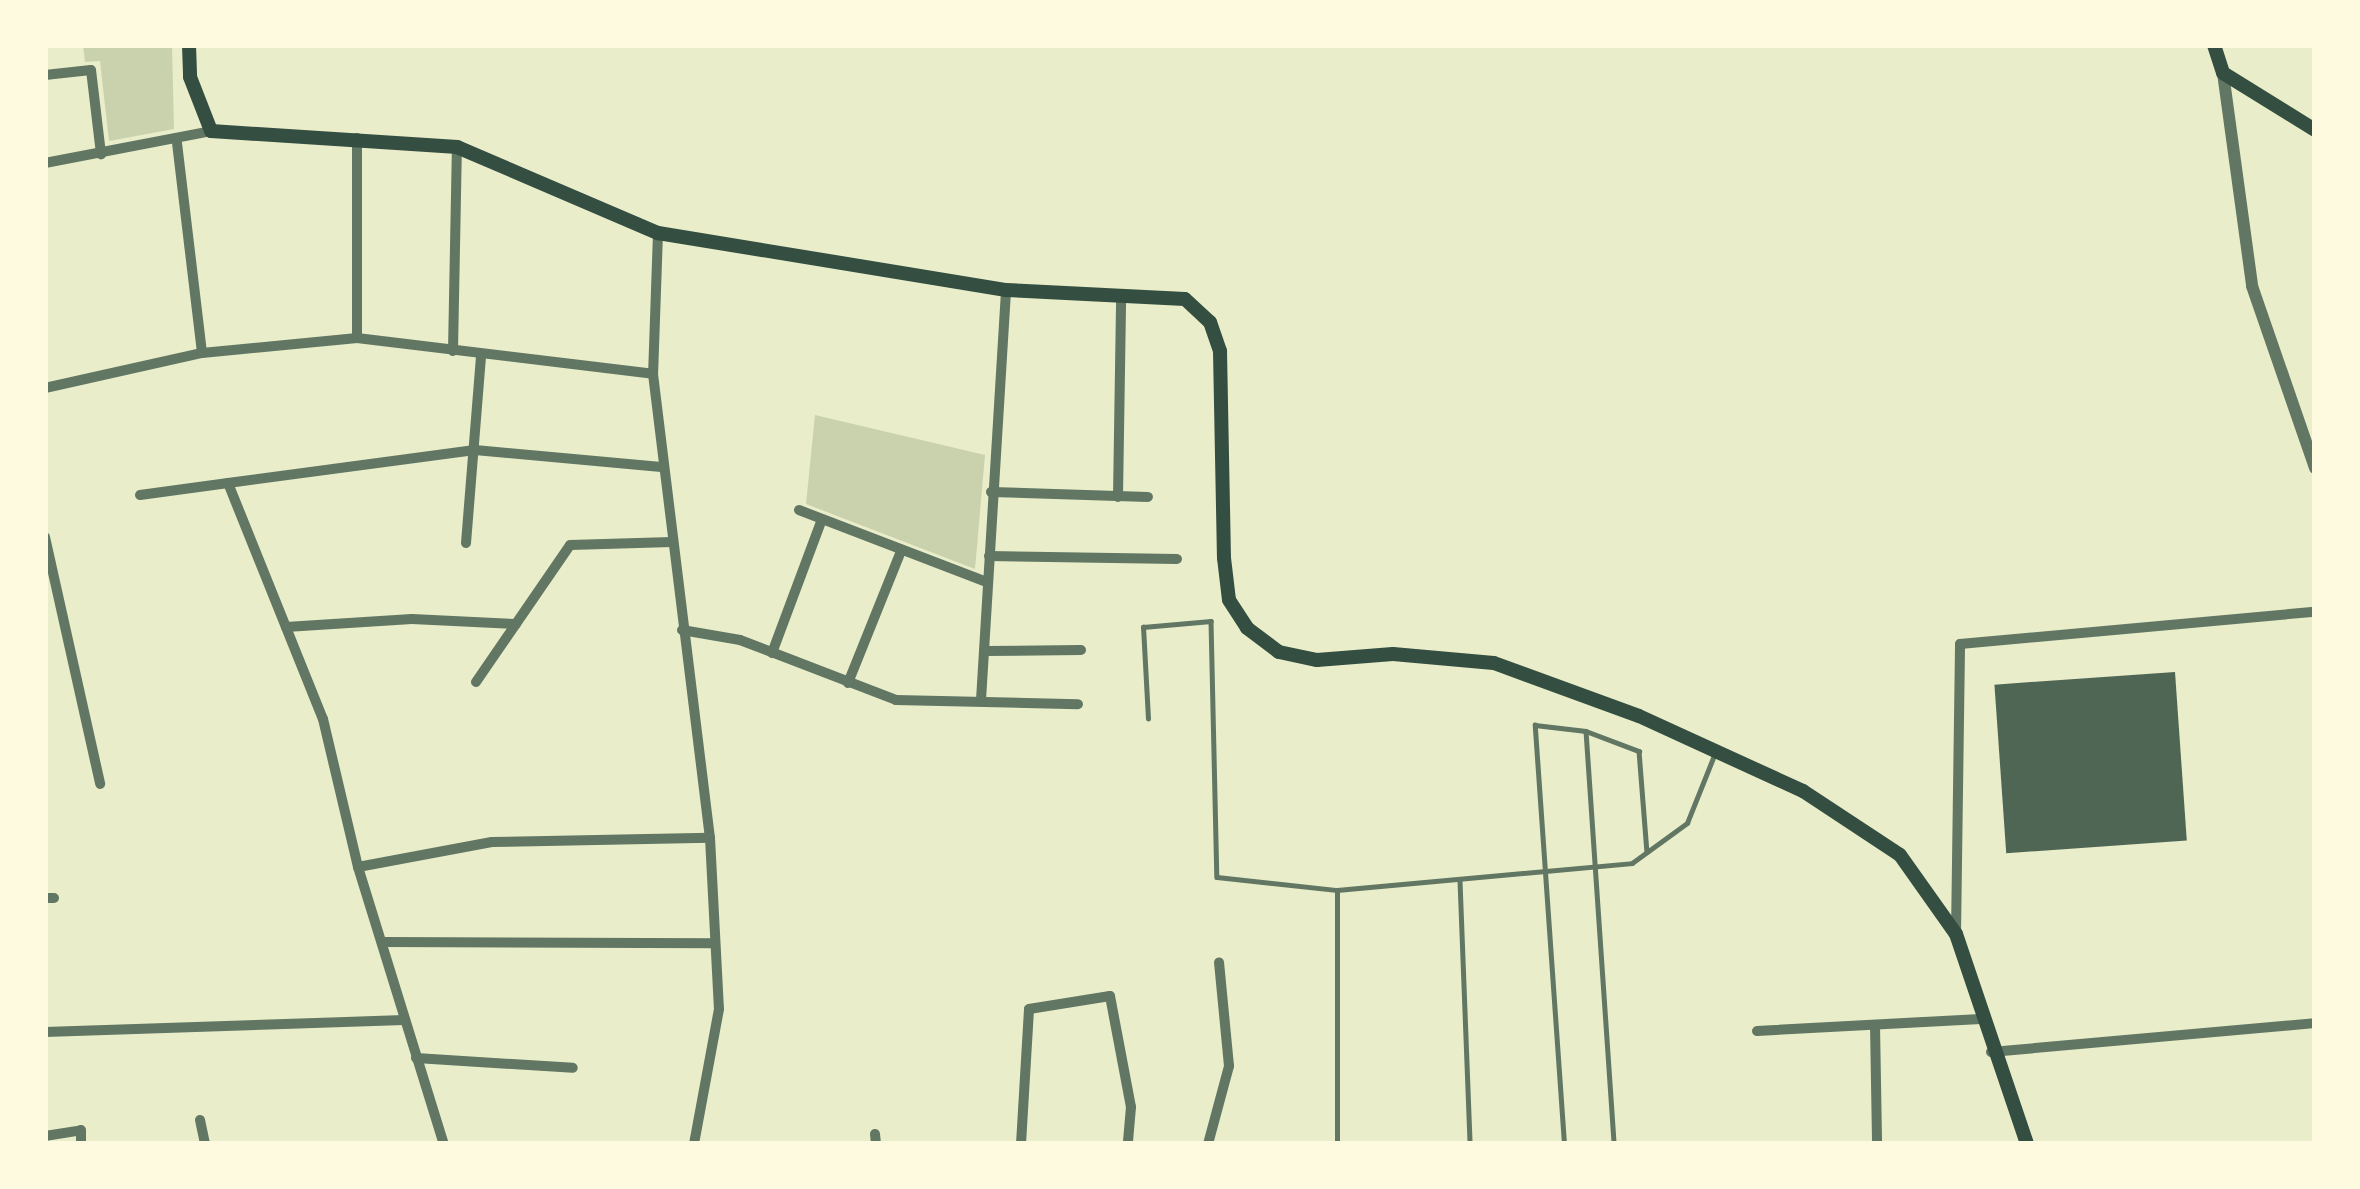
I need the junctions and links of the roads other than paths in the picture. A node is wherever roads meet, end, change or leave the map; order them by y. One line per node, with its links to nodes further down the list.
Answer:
1 (189, 45): 6 (main road)
2 (2215, 45): 3 (main road)
3 (2223, 73): 5 (main road); 23 (street)
4 (45, 76): 10 (street)
5 (2315, 130)
6 (211, 131): 7 (main road); 8 (street)
7 (357, 135): 9 (main road); 15 (street)
8 (177, 143): 10 (street); 17 (street)
9 (457, 147): 12 (main road); 16 (street)
10 (101, 154): 11 (street)
11 (45, 163)
12 (658, 233): 13 (main road); 19 (street)
13 (1006, 290): 14 (main road); 25 (street)
14 (1121, 296): 27 (street); 51 (main road)
15 (357, 338): 16 (street); 17 (street)
16 (454, 351): 18 (street)
17 (202, 353): 20 (street)
18 (481, 355): 19 (street); 21 (street)
19 (652, 374): 22 (street)
20 (45, 388)
21 (475, 450): 22 (street); 24 (street); 33 (street)
22 (661, 467): 32 (street)
23 (2315, 468)
24 (228, 483): 26 (street); 40 (street)
25 (991, 492): 27 (street); 35 (street)
26 (140, 495)
27 (1118, 497): 28 (street)
28 (1148, 497)
29 (799, 510): 30 (street)
30 (820, 522): 34 (street); 44 (street)
31 (45, 537): 52 (street)
32 (672, 542): 39 (street); 41 (street)
33 (466, 544)
34 (901, 551): 37 (street); 46 (street)
35 (989, 556): 36 (street); 37 (street)
36 (1177, 560)
37 (987, 582): 43 (street)
38 (2315, 612): 60 (street)
39 (516, 624): 40 (street); 45 (street)
40 (286, 627): 55 (street)
41 (682, 630): 44 (street); 53 (street)
42 (1081, 650): 43 (street)
43 (984, 651): 47 (street)
44 (772, 653): 46 (street)
45 (476, 682)
46 (848, 682): 47 (street)
47 (981, 700): 48 (street)
48 (1078, 704)
49 (1148, 719): 59 (lane)
50 (1586, 731): 54 (lane); 56 (lane); 57 (lane)
51 (1715, 751): 54 (lane); 60 (main road)
52 (100, 784)
53 (710, 838): 55 (street); 62 (street)
54 (1648, 855): 56 (lane)
55 (358, 867): 61 (street)
56 (1599, 872): 57 (lane); 85 (lane)
57 (1545, 875): 58 (lane); 84 (lane)
58 (1460, 881): 59 (lane); 83 (lane)
59 (1337, 890): 82 (lane)
60 (1956, 934): 64 (main road)
61 (382, 942): 62 (street); 65 (street)
62 (715, 944): 78 (street)
63 (1219, 962): 81 (street)
64 (1982, 1018): 67 (street); 70 (main road)
65 (404, 1020): 69 (street); 71 (street)
66 (2315, 1023): 70 (street)
67 (1875, 1024): 68 (street); 86 (street)
68 (1757, 1031)
69 (45, 1032)
70 (1991, 1052): 87 (main road)
71 (416, 1058): 72 (street); 77 (street)
72 (573, 1068)
73 (200, 1120): 76 (street)
74 (45, 1136): 75 (street)
75 (81, 1144)
76 (205, 1144)
77 (444, 1144)
78 (694, 1144)
79 (1021, 1144): 80 (street)
80 (1128, 1144)
81 (1208, 1144)
82 (1337, 1144)
83 (1470, 1144)
84 (1564, 1144)
85 (1614, 1144)
86 (1876, 1144)
87 (2026, 1144)

